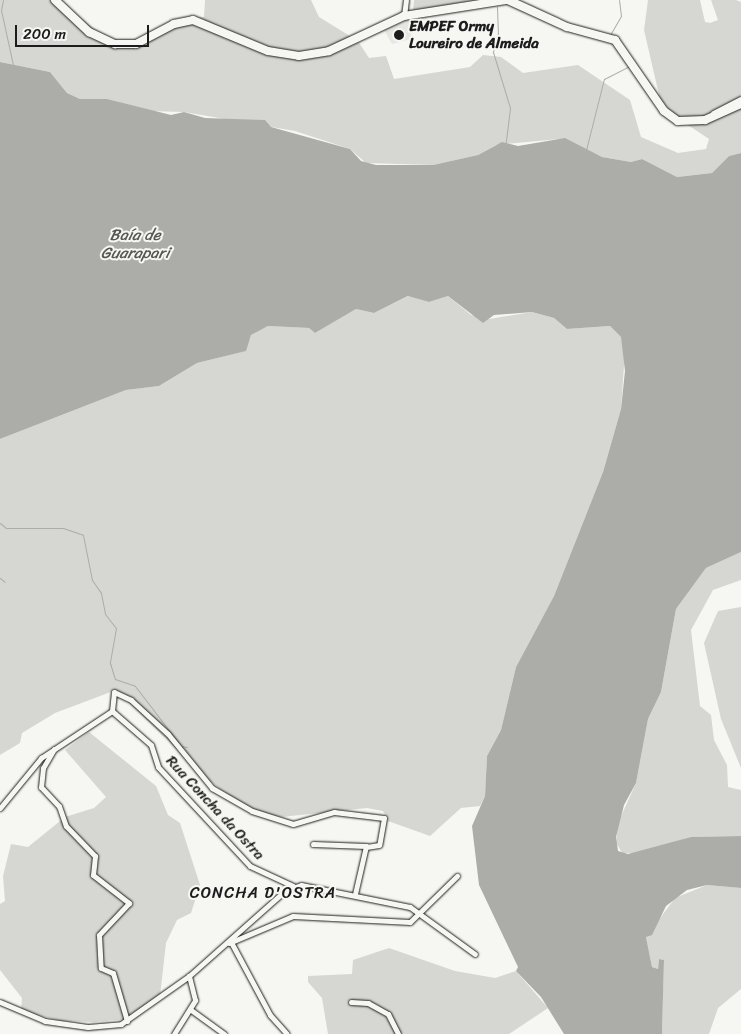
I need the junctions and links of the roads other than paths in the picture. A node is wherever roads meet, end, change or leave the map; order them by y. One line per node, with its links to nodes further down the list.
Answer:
1 (55, 0): 4 (street)
2 (406, 0): 4 (street)
3 (508, 0): 4 (street); 7 (street)
4 (404, 16)
5 (741, 99): 7 (street)
6 (741, 104): 7 (street)
7 (705, 120)
8 (112, 711): 9 (street); 12 (street); 14 (street, Rua Concha da Ostra)
9 (54, 749): 10 (street); 23 (street)
10 (0, 808)
11 (313, 844): 12 (street)
12 (366, 847): 15 (street)
13 (457, 876): 16 (street)
14 (293, 886): 15 (street, Rua Concha da Ostra); 17 (street)
15 (355, 894): 16 (street, Rua Concha da Ostra)
16 (422, 914): 17 (street); 18 (street, Rua Concha da Ostra)
17 (230, 944): 19 (street); 28 (street)
18 (475, 954)
19 (189, 976): 22 (street); 23 (street)
20 (0, 1002): 24 (street)
21 (352, 1002): 29 (street)
22 (191, 1010): 26 (street); 27 (street)
23 (127, 1022): 24 (street)
24 (88, 1027): 25 (street)
25 (87, 1034)
26 (174, 1034)
27 (224, 1034)
28 (287, 1034)
29 (398, 1034)

